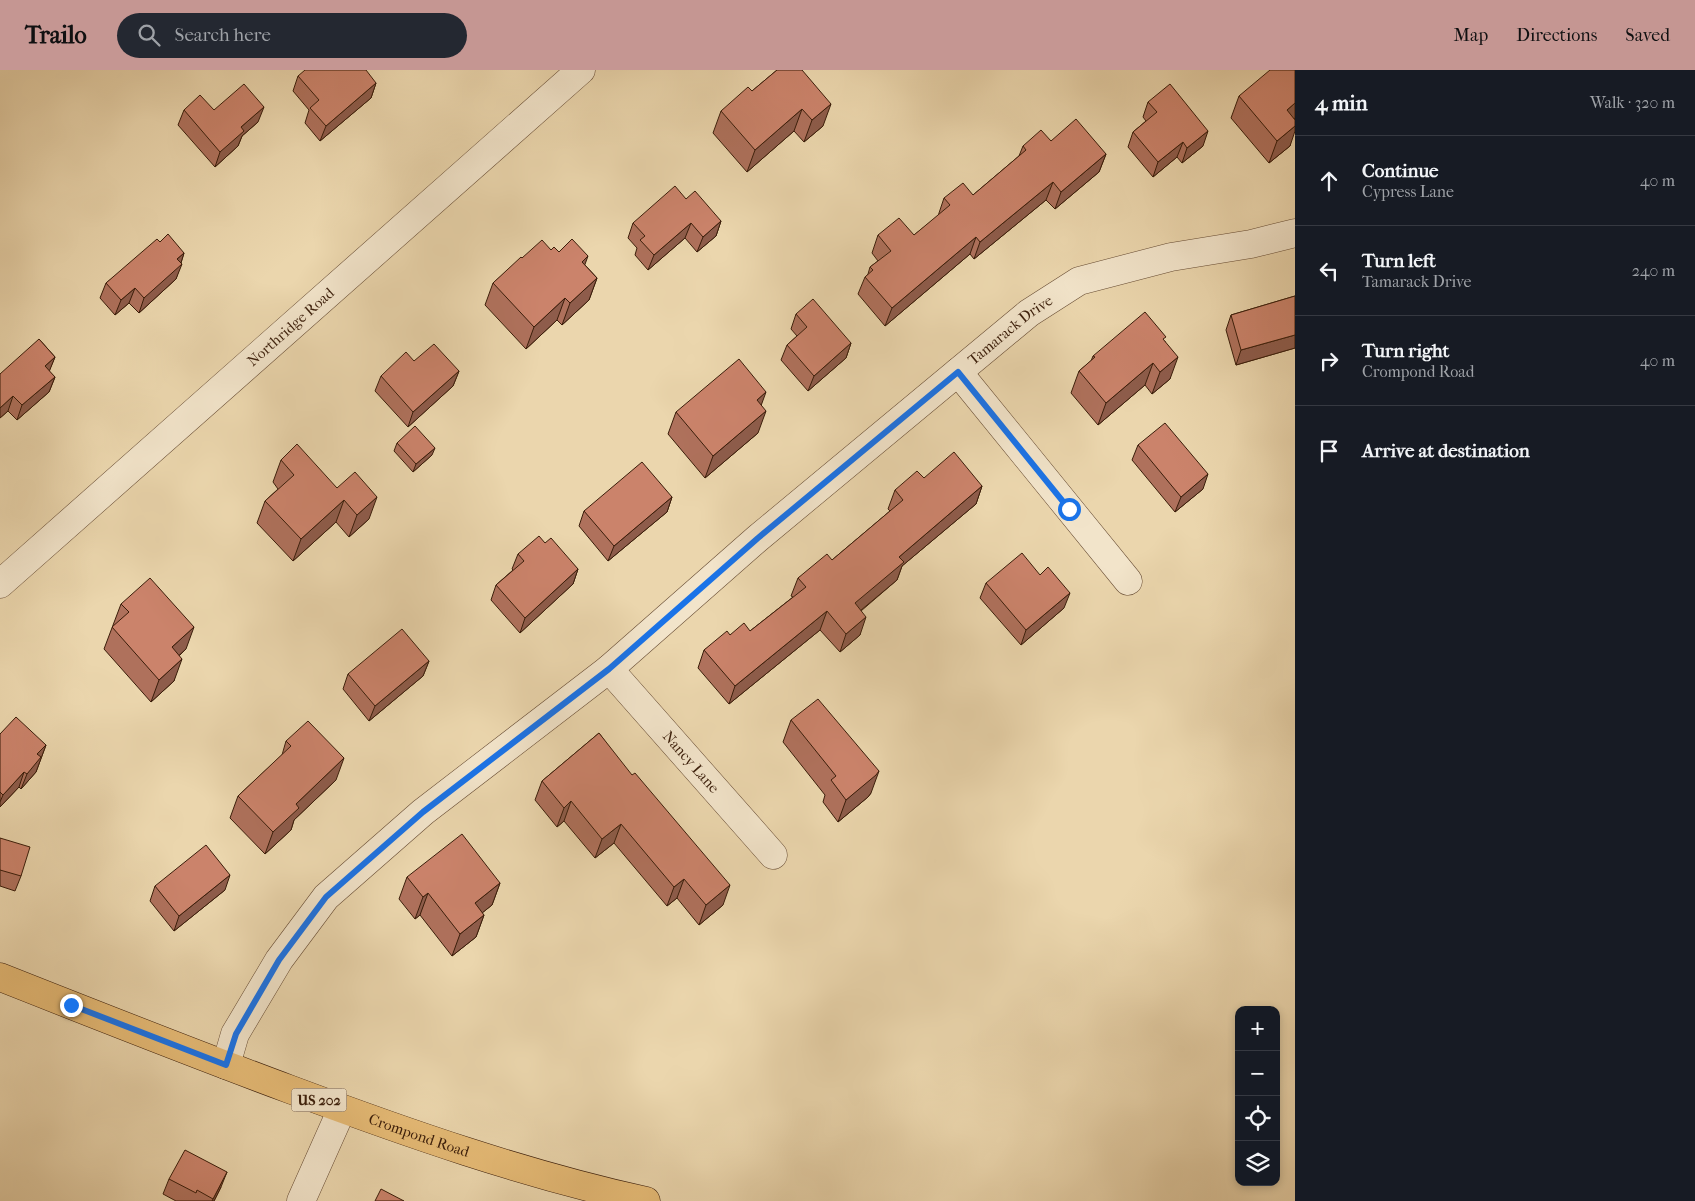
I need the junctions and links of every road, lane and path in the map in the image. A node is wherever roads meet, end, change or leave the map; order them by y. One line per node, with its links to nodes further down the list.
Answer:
1 (581, 70): 5 (street, Northridge Road)
2 (1295, 233): 3 (street, Tamarack Drive)
3 (958, 372): 4 (street); 6 (street, Tamarack Drive)
4 (1128, 581)
5 (0, 584)
6 (609, 669): 7 (street, Nancy Lane); 9 (street, Tamarack Drive)
7 (773, 855)
8 (0, 977): 9 (main road, Crompond Road / US 202)
9 (226, 1065): 10 (main road, Crompond Road / US 202)
10 (342, 1109): 11 (street); 12 (main road, Crompond Road / US 202)
11 (301, 1201)
12 (646, 1201)

